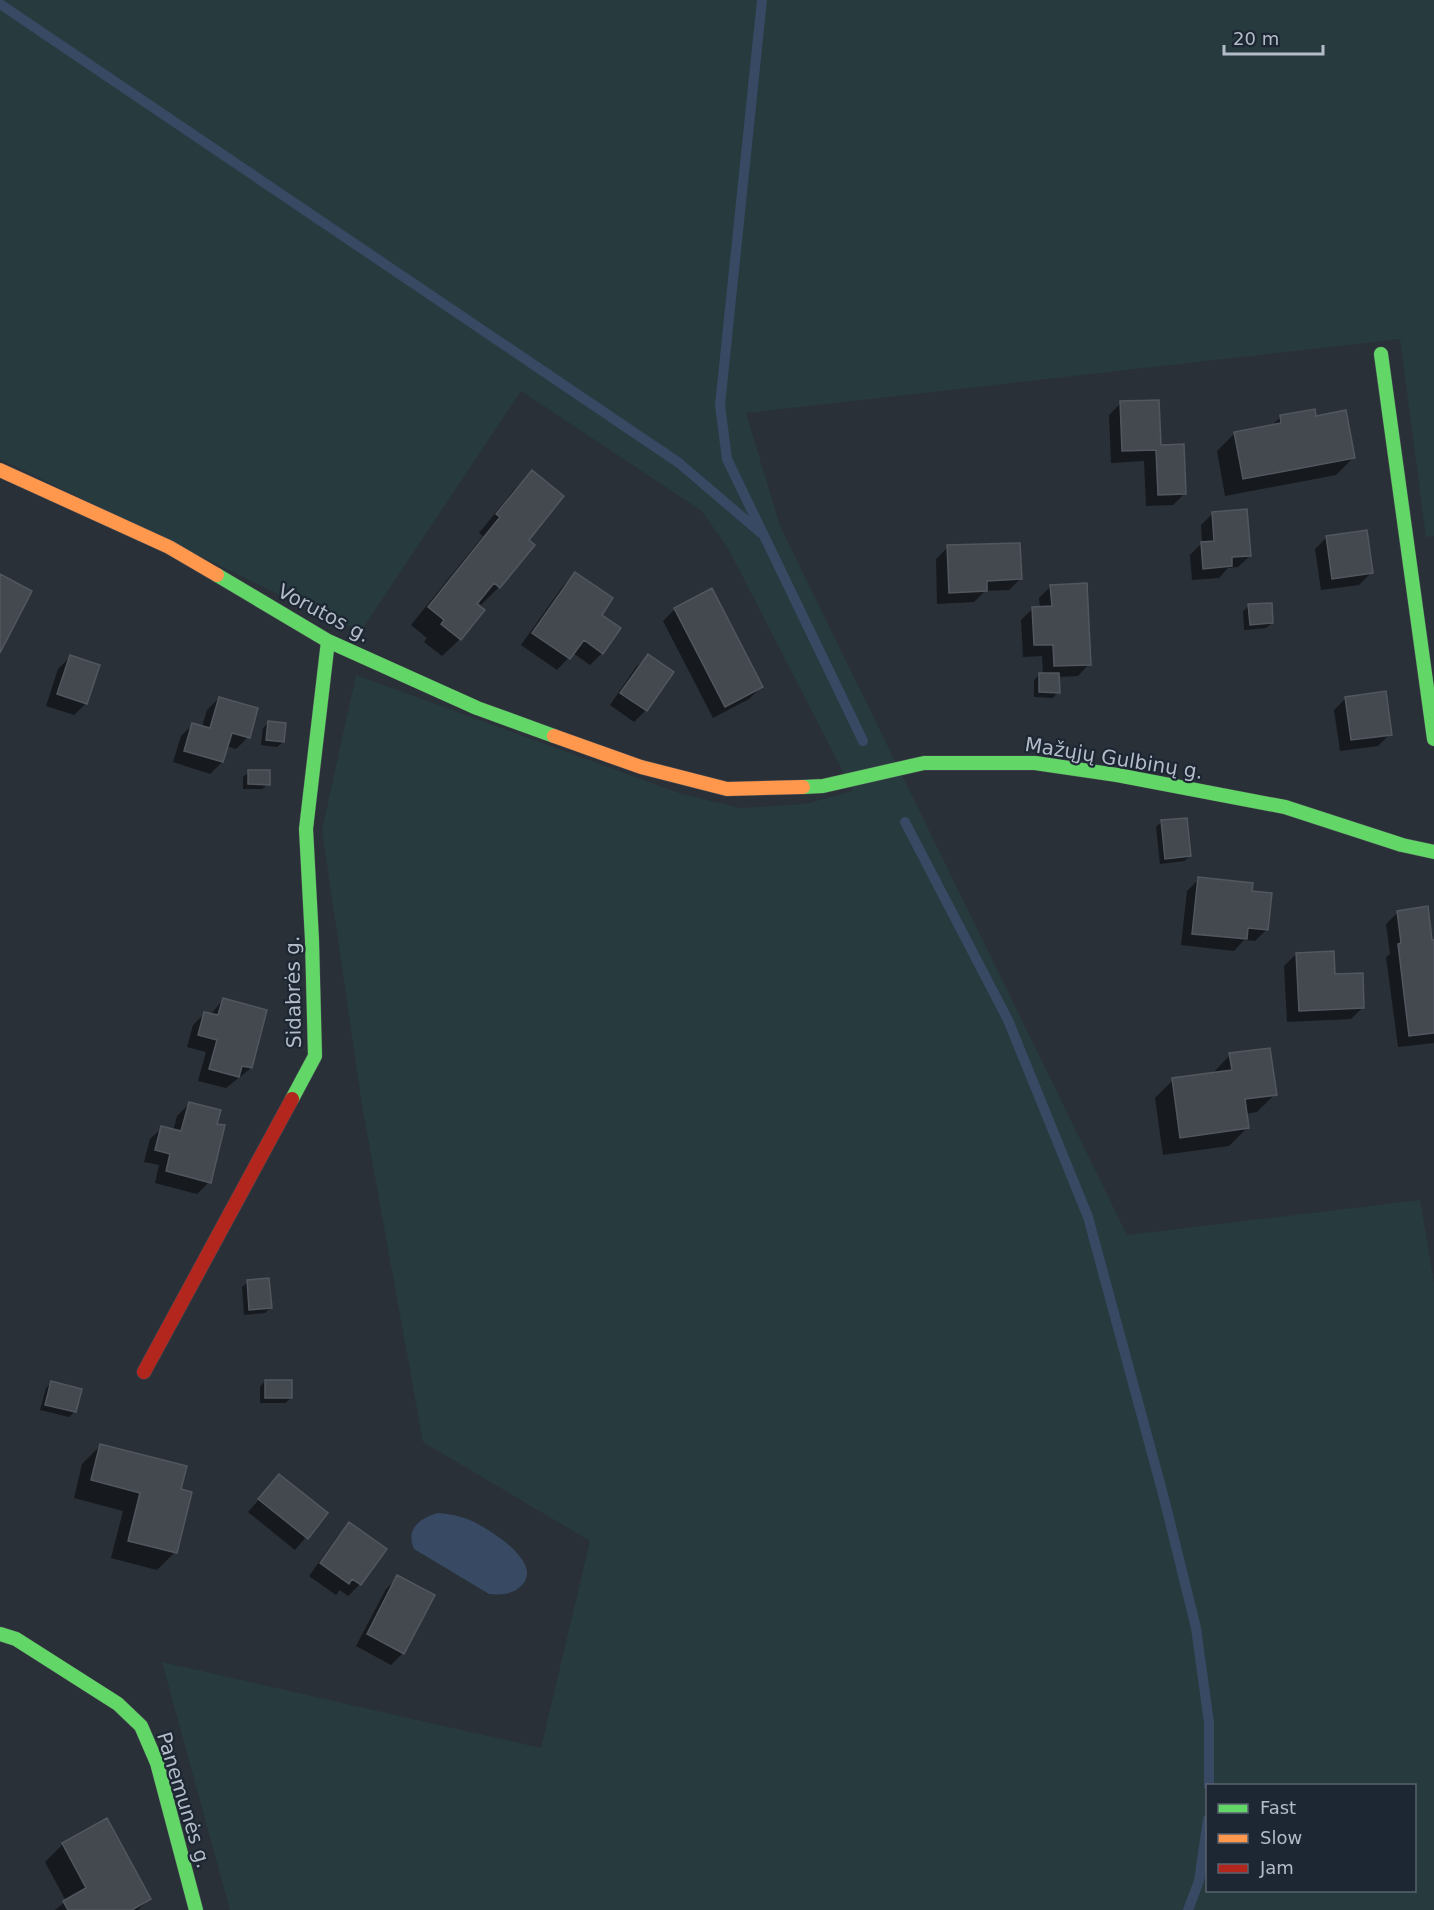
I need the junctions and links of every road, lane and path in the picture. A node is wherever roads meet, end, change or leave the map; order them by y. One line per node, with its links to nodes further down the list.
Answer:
1 (1381, 354): 4 (street)
2 (0, 470): 3 (street, Vorutos g.)
3 (328, 641): 5 (street, Vorutos g.); 7 (street, Sidabrės g.)
4 (1434, 739)
5 (641, 767): 6 (street, Mažųjų Gulbinų g.)
6 (1434, 852)
7 (144, 1372)
8 (0, 1634): 9 (street, Panemunės g.)
9 (196, 1910)

